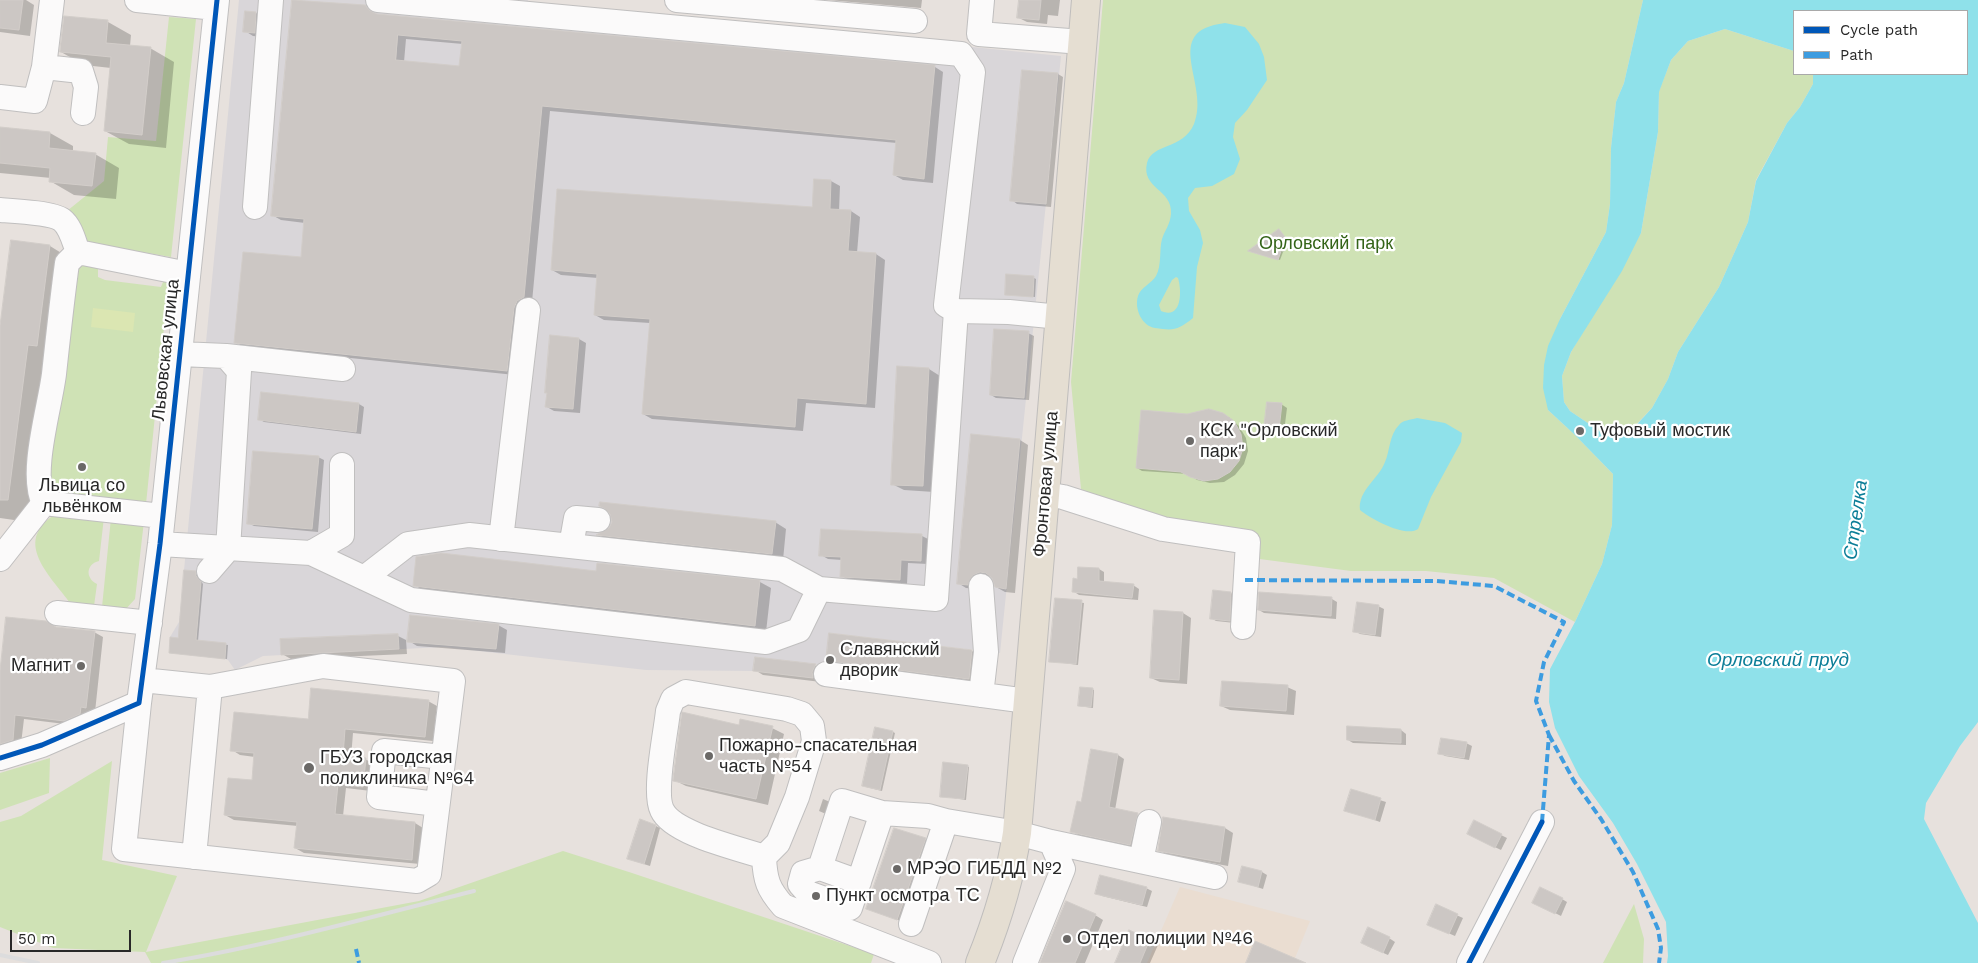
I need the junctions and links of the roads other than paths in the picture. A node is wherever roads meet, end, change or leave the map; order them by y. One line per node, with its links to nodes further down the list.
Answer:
1 (52, 0): 12 (street)
2 (137, 0): 8 (street)
3 (271, 0): 15 (street)
4 (378, 0): 20 (street)
5 (677, 0): 9 (street)
6 (982, 0): 11 (street)
7 (1086, 0): 11 (main road, Фронтовая улица)
8 (216, 4): 18 (street, Львовская улица)
9 (779, 4): 10 (street)
10 (915, 21)
11 (1082, 42): 21 (main road, Фронтовая улица)
12 (44, 67): 13 (street); 14 (street)
13 (0, 97)
14 (83, 113)
15 (255, 207)
16 (0, 210): 17 (street)
17 (78, 252): 18 (street); 27 (street)
18 (188, 274): 22 (street, Львовская улица)
19 (528, 310): 30 (street)
20 (956, 312): 21 (street); 39 (street)
21 (1060, 317): 26 (main road, Фронтовая улица)
22 (180, 354): 23 (street); 28 (street, Львовская улица)
23 (226, 356): 24 (street); 33 (street)
24 (343, 369)
25 (342, 466): 34 (street)
26 (1045, 494): 42 (street); 47 (main road, Фронтовая улица)
27 (44, 503): 28 (street); 35 (street)
28 (162, 516): 31 (street, Львовская улица)
29 (598, 520): 32 (street)
30 (501, 539): 32 (street); 37 (street)
31 (160, 544): 33 (street); 41 (street, Львовская улица)
32 (571, 546): 39 (street)
33 (228, 549): 34 (street); 36 (street)
34 (311, 553): 37 (street)
35 (0, 559)
36 (209, 571)
37 (364, 578): 39 (street)
38 (981, 586): 46 (street)
39 (819, 589)
40 (57, 613): 41 (street)
41 (150, 623): 44 (street, Львовская улица)
42 (1243, 626)
43 (826, 674): 46 (street)
44 (142, 680): 45 (street); 48 (street, Львовская улица)
45 (210, 687): 50 (street); 58 (street)
46 (981, 695): 47 (street)
47 (1028, 701): 56 (main road, Фронтовая улица)
48 (139, 703): 49 (street); 58 (street, Львовская улица)
49 (0, 758)
50 (443, 758): 51 (street); 51 (street)
51 (437, 804): 58 (street)
52 (882, 813): 53 (street); 61 (street); 63 (street)
53 (946, 821): 56 (street); 64 (street)
54 (1150, 822): 60 (street)
55 (1542, 822): 68 (street)
56 (1017, 833): 57 (street); 66 (main road, Фронтовая улица)
57 (1051, 842): 60 (street); 67 (street)
58 (194, 857)
59 (764, 857): 59 (street); 65 (street)
60 (1141, 861): 62 (street)
61 (820, 868): 63 (street); 63 (street)
62 (1215, 877)
63 (859, 882)
64 (910, 924)
65 (930, 963)
66 (980, 963)
67 (1025, 963)
68 (1469, 963)

